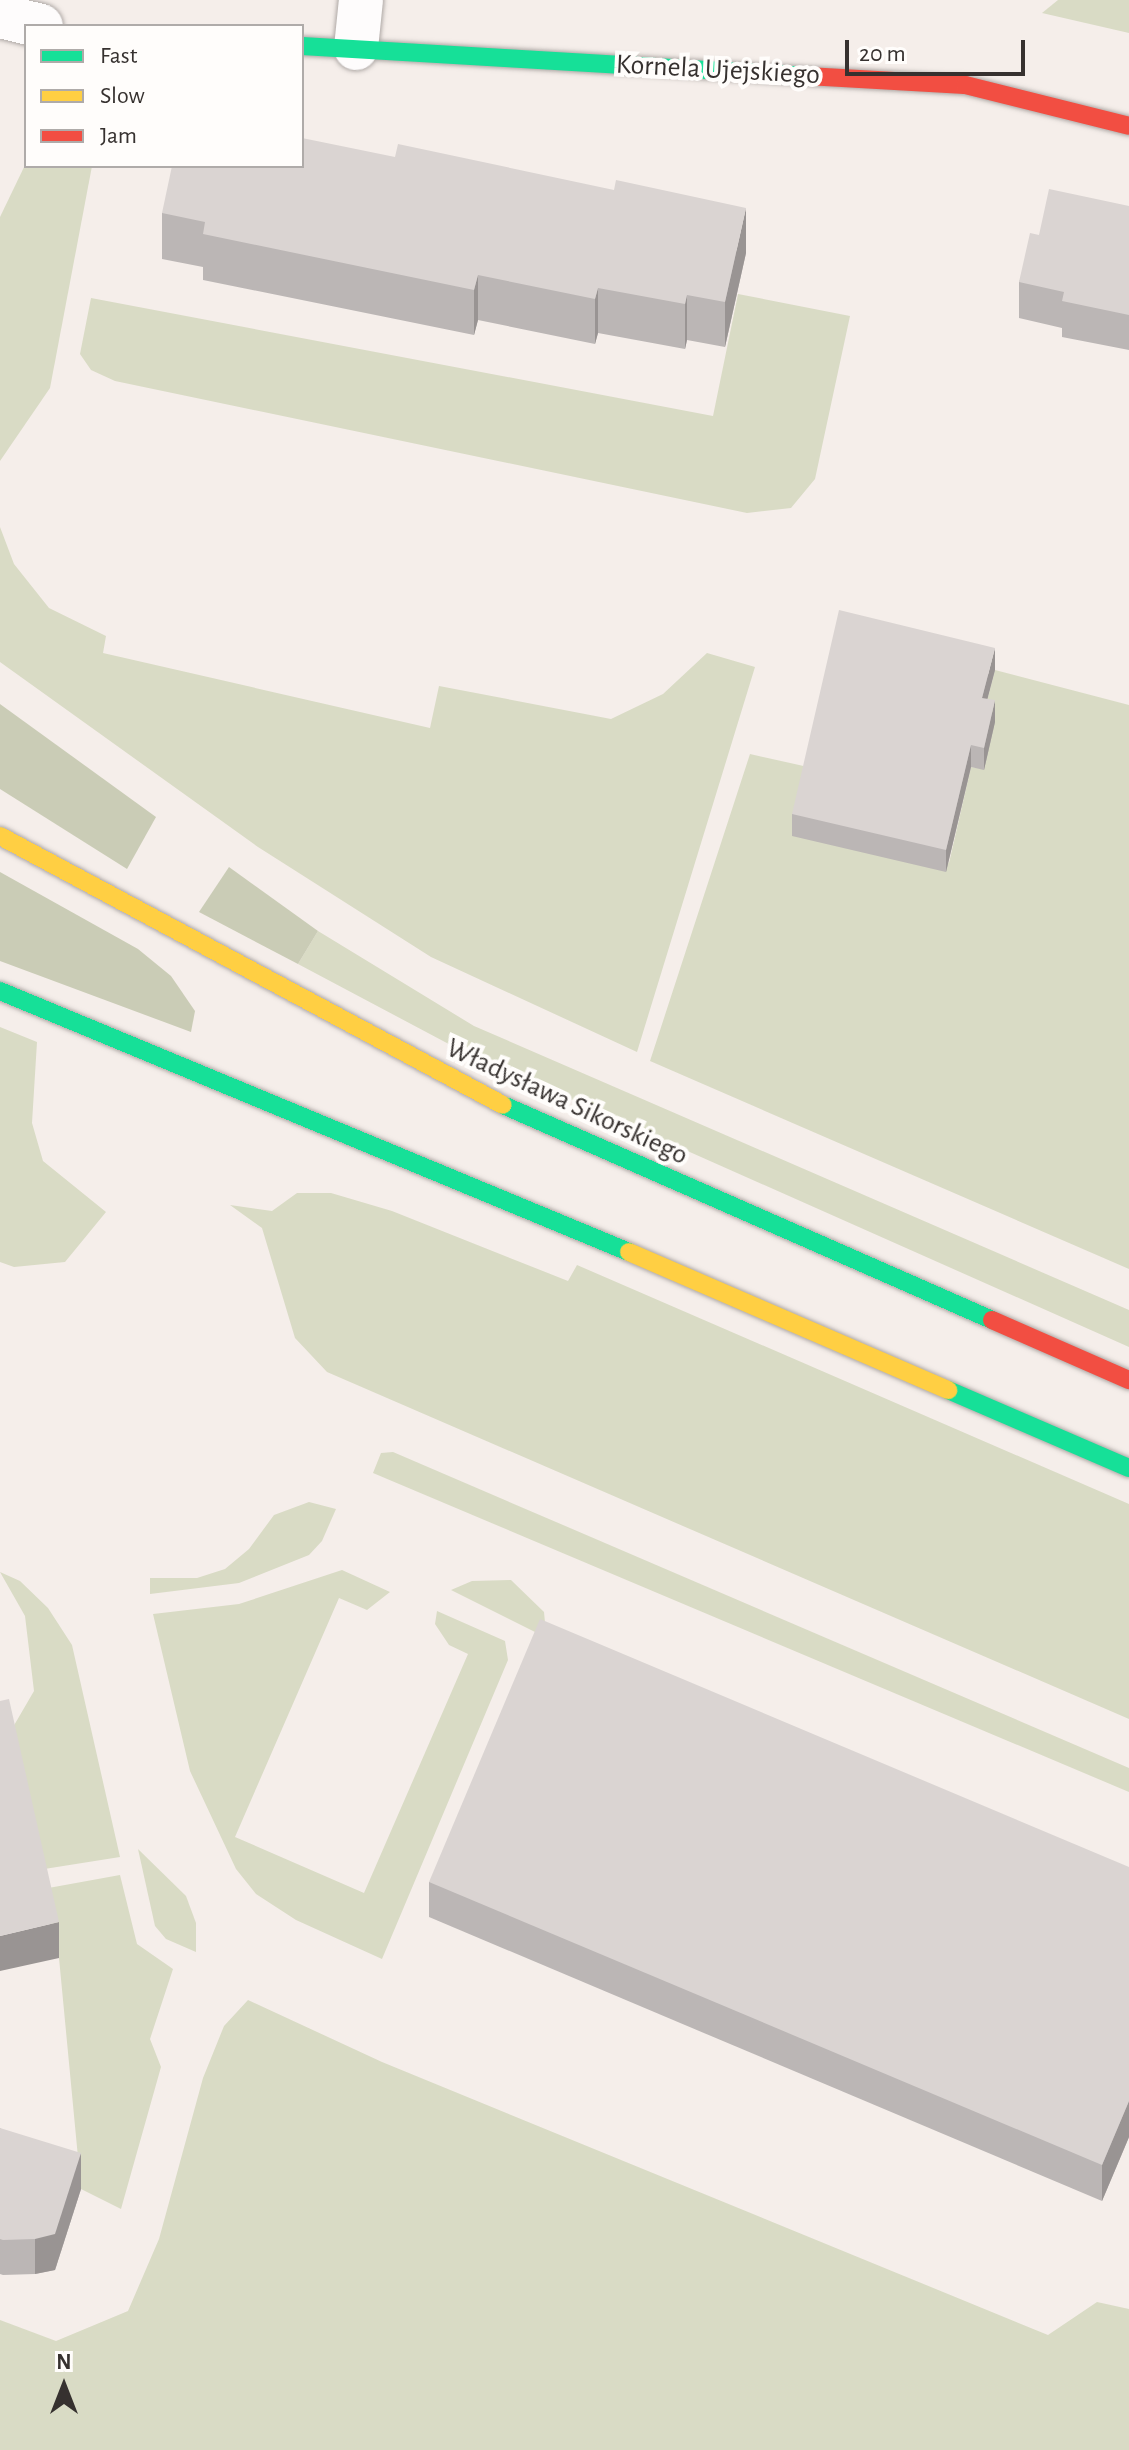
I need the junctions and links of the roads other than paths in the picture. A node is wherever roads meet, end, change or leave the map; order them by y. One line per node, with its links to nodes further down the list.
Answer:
1 (361, 0): 5 (street)
2 (0, 16): 3 (street)
3 (33, 24)
4 (304, 46): 5 (street, Kornela Ujejskiego)
5 (356, 48): 6 (street, Kornela Ujejskiego)
6 (1129, 126)
7 (0, 836): 9 (street, Władysława Sikorskiego)
8 (0, 991): 10 (street)
9 (1129, 1380)
10 (1129, 1468)

